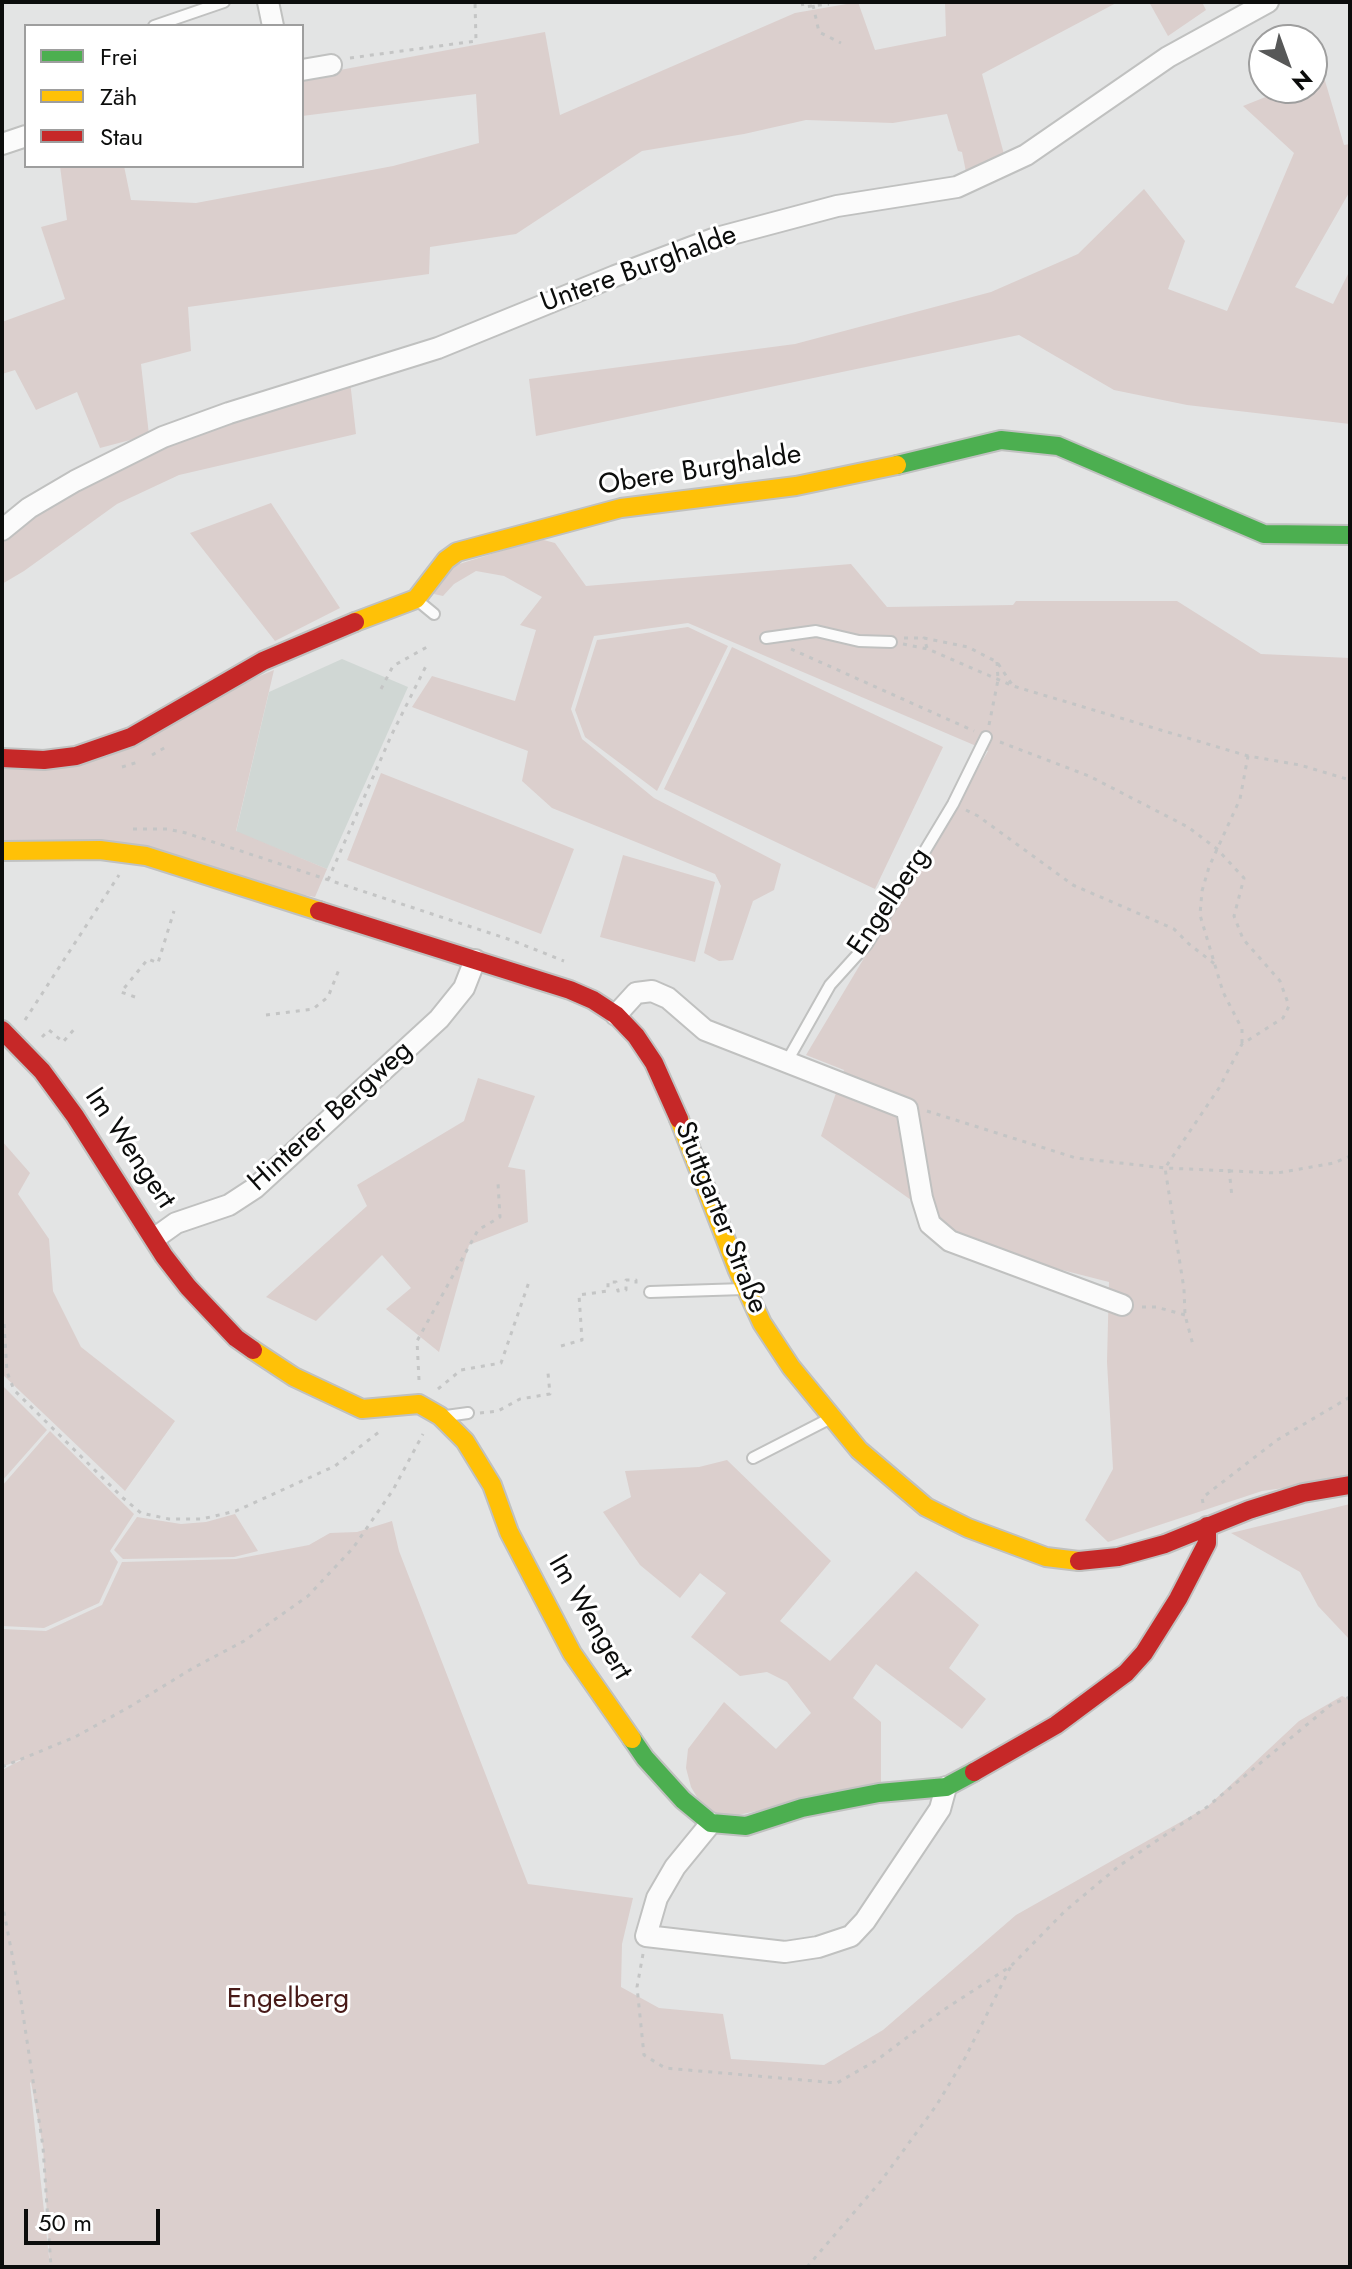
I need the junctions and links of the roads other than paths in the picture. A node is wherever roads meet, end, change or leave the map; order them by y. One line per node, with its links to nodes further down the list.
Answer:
1 (224, 2): 4 (lane)
2 (268, 2): 5 (street)
3 (1268, 2): 10 (street, Untere Burghalde)
4 (160, 24)
5 (273, 24)
6 (331, 65): 7 (street)
7 (304, 70)
8 (24, 137): 9 (street)
9 (2, 144)
10 (2, 530)
11 (1350, 535): 12 (street, Obere Burghalde)
12 (416, 599): 13 (lane); 17 (street)
13 (434, 614)
14 (766, 638): 15 (lane)
15 (891, 642)
16 (986, 737): 22 (lane, Engelberg)
17 (2, 758)
18 (2, 851): 19 (street, Stuttgarter Straße)
19 (475, 960): 20 (street, Stuttgarter Straße); 23 (street, Hinterer Bergweg)
20 (616, 1015): 22 (street); 24 (street, Stuttgarter Straße)
21 (2, 1030): 23 (street, Im Wengert)
22 (786, 1063): 26 (street)
23 (155, 1238): 27 (street, Im Wengert)
24 (746, 1289): 25 (lane); 29 (street, Stuttgarter Straße)
25 (650, 1292)
26 (1122, 1305)
27 (425, 1410): 28 (lane); 34 (street, Im Wengert)
28 (468, 1413)
29 (831, 1418): 30 (lane); 32 (street, Stuttgarter Straße)
30 (753, 1458)
31 (1350, 1485): 32 (street, Stuttgarter Straße)
32 (1207, 1526): 33 (street)
33 (946, 1787): 34 (street); 34 (street)
34 (711, 1823)

